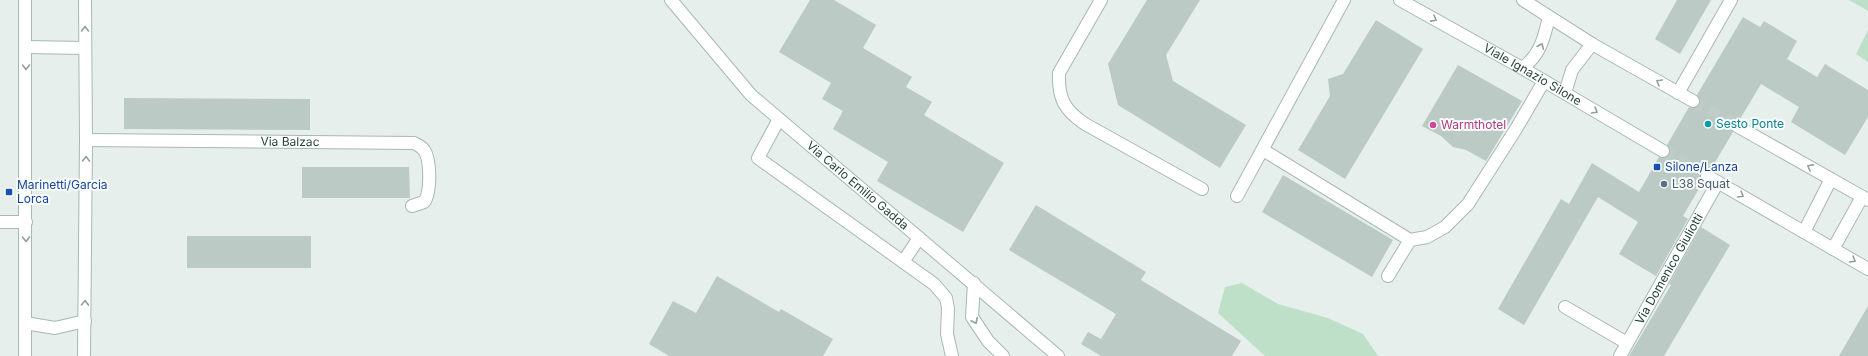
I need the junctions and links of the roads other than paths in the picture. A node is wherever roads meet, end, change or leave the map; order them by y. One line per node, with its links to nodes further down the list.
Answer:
1 (26, 0): 12 (street)
2 (85, 0): 13 (street, one-way to 2)
3 (671, 0): 19 (street, Via Carlo Emilio Gadda)
4 (1101, 0): 27 (street)
5 (1344, 0): 22 (street)
6 (1400, 0): 14 (street, Viale Ignazio Silone, one-way to 14)
7 (1523, 0): 9 (street)
8 (1731, 0): 17 (street)
9 (1535, 4): 10 (street)
10 (1549, 17): 11 (street); 14 (street, one-way to 10)
11 (1592, 44): 16 (street); 17 (street, one-way to 11)
12 (26, 47): 13 (street); 32 (street, one-way to 32)
13 (85, 48): 21 (street)
14 (1522, 68): 15 (street, Viale Ignazio Silone)
15 (1544, 81): 16 (street, Viale Ignazio Silone); 35 (street)
16 (1565, 93): 23 (street, Viale Ignazio Silone, one-way to 23)
17 (1678, 93): 18 (street)
18 (1693, 101)
19 (779, 119): 34 (street, Via Carlo Emilio Gadda); 37 (street)
20 (1737, 126): 25 (street, one-way to 20)
21 (86, 140): 30 (street, Via Balzac); 42 (street, one-way to 21)
22 (1263, 150): 28 (street); 35 (street)
23 (1663, 151)
24 (1707, 176): 26 (street)
25 (1831, 179): 29 (street); 33 (street)
26 (1718, 182): 33 (street, one-way to 33); 44 (street, Via Domenico Giuliotti)
27 (1202, 189)
28 (1237, 196)
29 (1865, 198): 36 (street)
30 (412, 206)
31 (0, 222): 32 (street)
32 (26, 222): 43 (street, one-way to 43)
33 (1804, 232): 36 (street)
34 (919, 238): 37 (street); 40 (street, Via Carlo Emilio Gadda)
35 (1410, 240): 39 (street)
36 (1833, 249): 38 (street, one-way to 38)
37 (903, 262): 48 (street)
38 (1868, 269)
39 (1388, 276)
40 (974, 283): 45 (street, Via Carlo Emilio Gadda); 49 (street, one-way to 49)
41 (1565, 307): 44 (street)
42 (84, 321): 43 (street); 47 (street)
43 (25, 323): 46 (street)
44 (1627, 343): 51 (street, Via Domenico Giuliotti)
45 (1045, 352): 50 (street, Via Carlo Emilio Gadda)
46 (25, 356)
47 (84, 356)
48 (952, 356)
49 (1003, 356)
50 (1058, 356)
51 (1620, 356)

